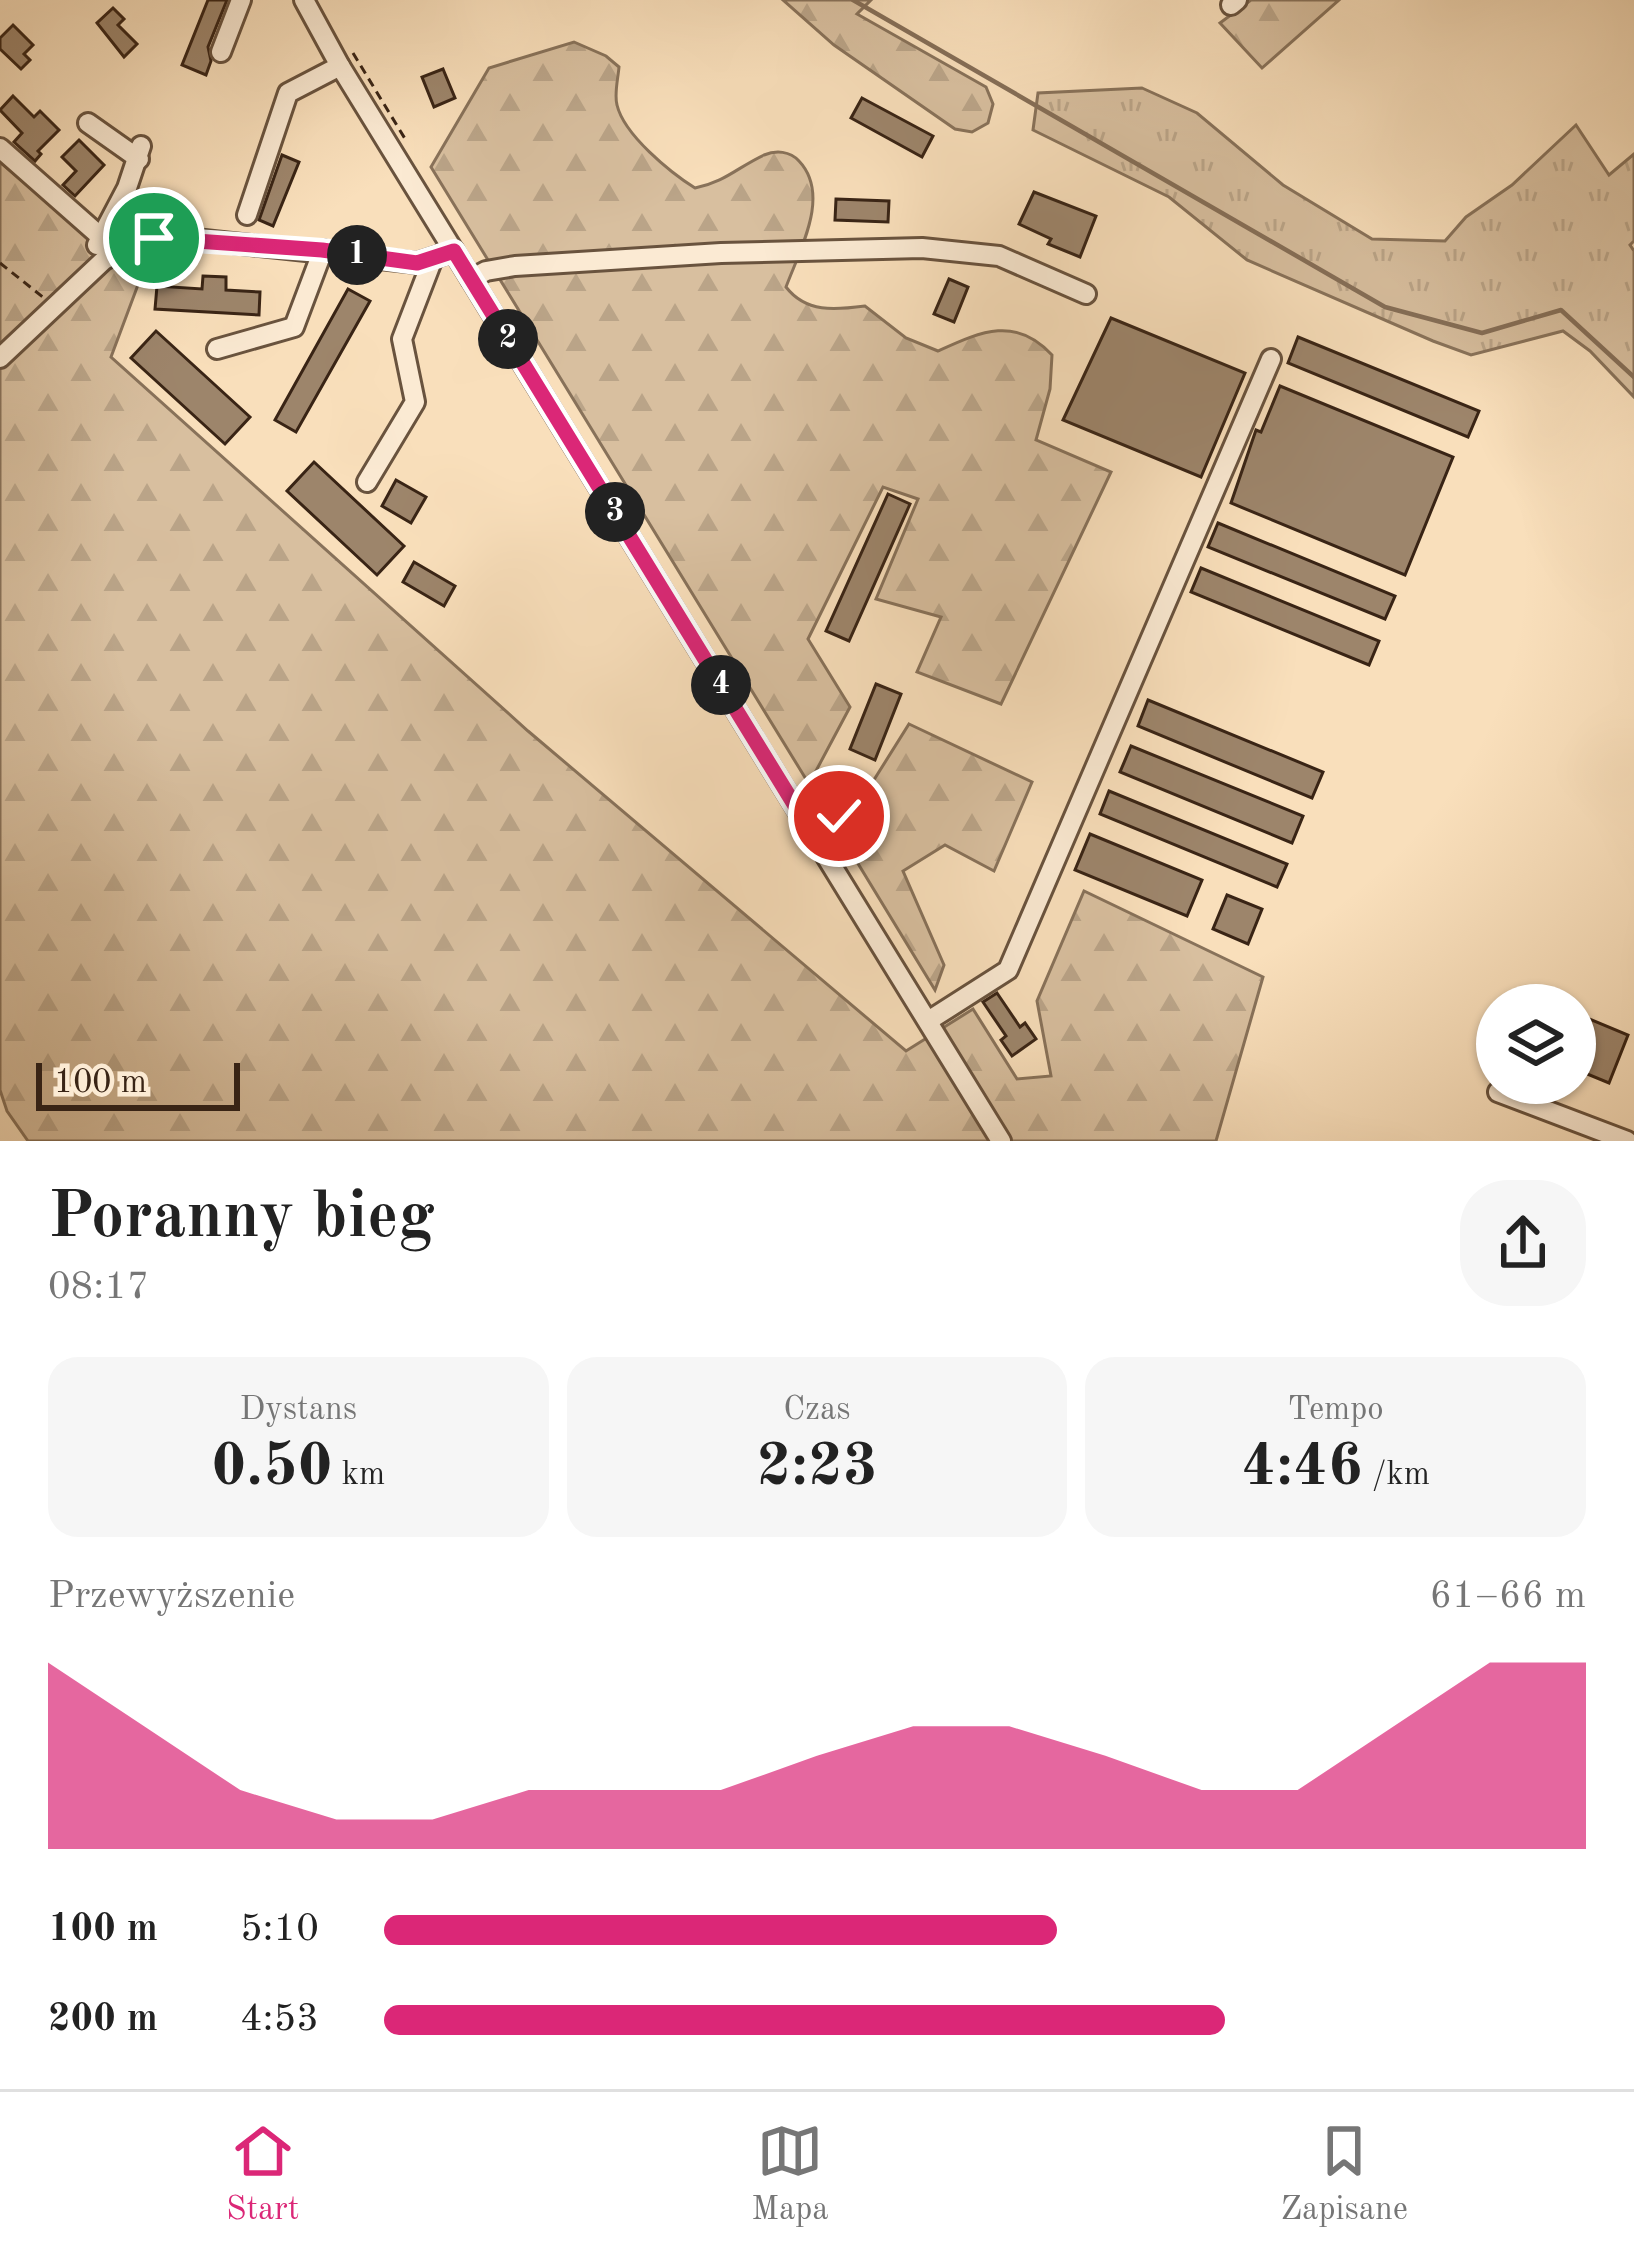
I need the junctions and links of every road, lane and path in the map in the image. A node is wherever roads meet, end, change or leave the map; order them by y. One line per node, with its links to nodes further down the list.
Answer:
1 (242, 0): 4 (street)
2 (304, 0): 5 (street)
3 (346, 43): 8 (path)
4 (220, 52)
5 (340, 66): 9 (street); 12 (street)
6 (88, 123): 10 (street)
7 (0, 148): 10 (street)
8 (416, 157)
9 (247, 215)
10 (101, 237): 13 (street)
11 (322, 250): 13 (street); 14 (street); 19 (street)
12 (454, 251): 14 (street); 16 (street)
13 (104, 260): 18 (street)
14 (432, 261): 22 (street)
15 (0, 263): 18 (path)
16 (472, 279): 17 (street); 24 (street)
17 (1086, 294)
18 (55, 306): 20 (street)
19 (217, 349)
20 (0, 358)
21 (1271, 358): 25 (street)
22 (367, 482)
23 (858, 786): 24 (street)
24 (813, 835): 25 (street)
25 (928, 1021): 28 (street)
26 (1530, 1104): 29 (street)
27 (1634, 1130): 29 (street)
28 (1001, 1141)
29 (1628, 1141)

